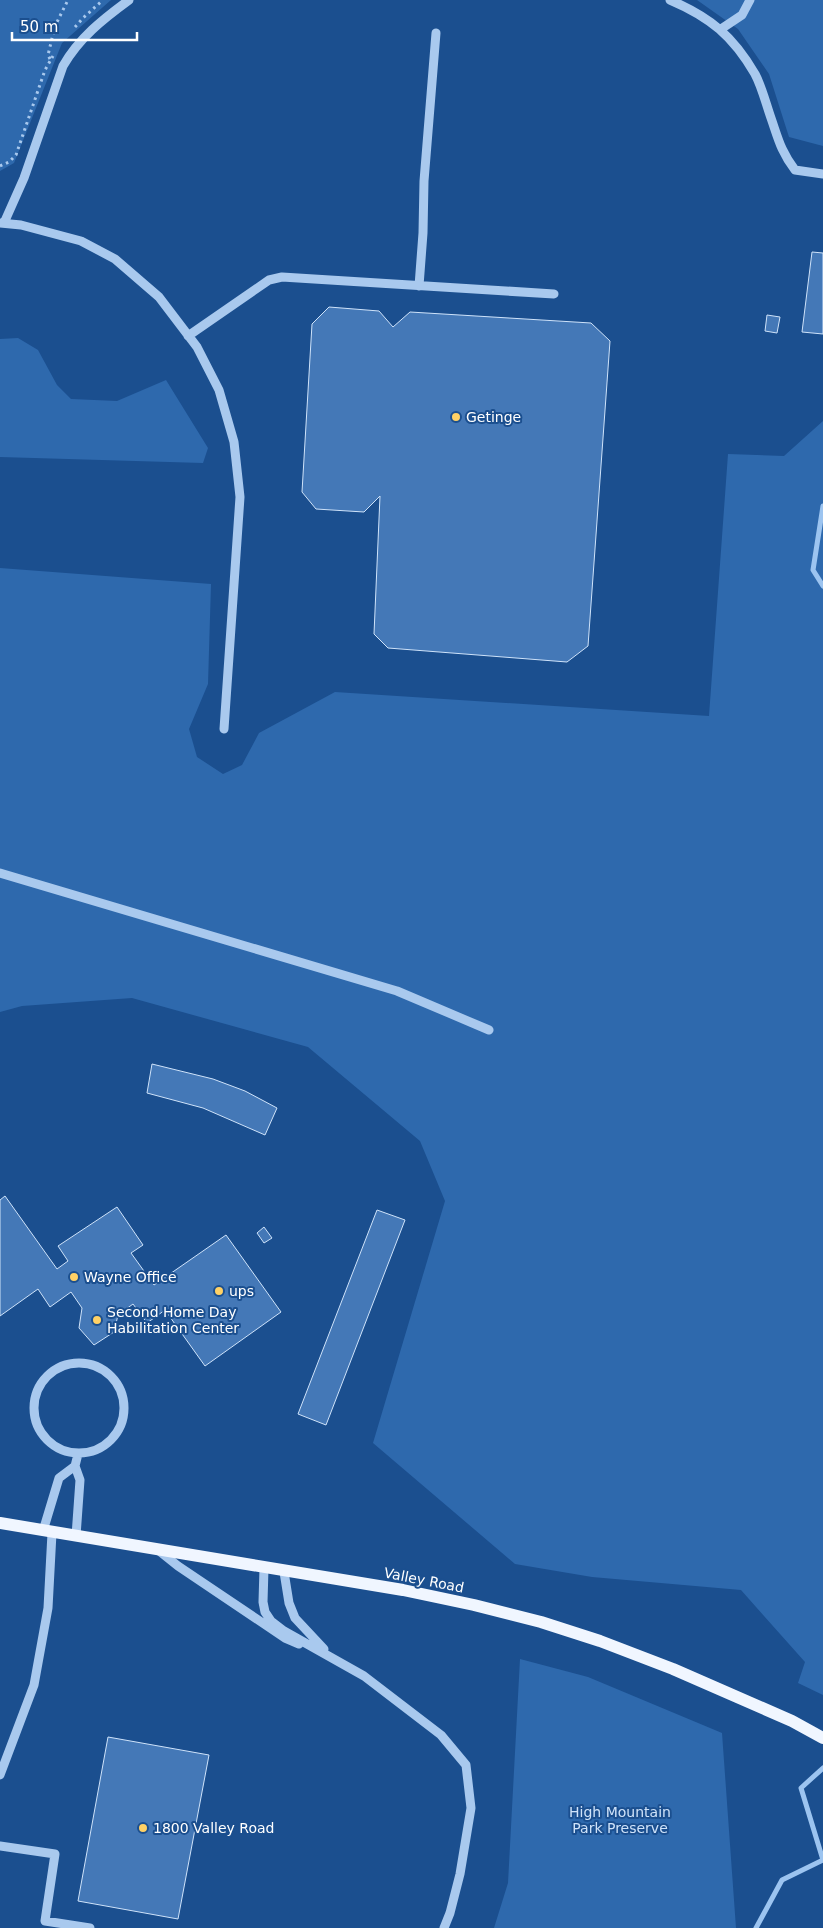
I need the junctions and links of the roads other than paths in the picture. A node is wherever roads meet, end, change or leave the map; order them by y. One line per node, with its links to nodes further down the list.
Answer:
1 (129, 0): 7 (lane)
2 (670, 0): 4 (lane)
3 (750, 0): 4 (lane)
4 (721, 29): 6 (lane)
5 (436, 33): 8 (lane)
6 (823, 174)
7 (2, 223): 10 (lane)
8 (419, 286): 9 (lane); 10 (lane)
9 (554, 294)
10 (188, 336): 11 (lane)
11 (224, 729)
12 (0, 873): 13 (lane)
13 (489, 1030)
14 (78, 1454): 14 (lane); 15 (lane)
15 (75, 1466): 17 (lane); 18 (lane)
16 (0, 1523): 17 (main road, Valley Road)
17 (47, 1532): 18 (main road, Valley Road); 24 (lane)
18 (76, 1536): 19 (main road, Valley Road)
19 (157, 1549): 20 (main road, Valley Road); 22 (lane)
20 (264, 1568): 21 (main road, Valley Road); 22 (lane)
21 (284, 1572): 22 (lane); 23 (main road, Valley Road)
22 (332, 1656): 27 (lane)
23 (823, 1738)
24 (0, 1775)
25 (0, 1846): 26 (lane)
26 (90, 1928)
27 (444, 1928)

